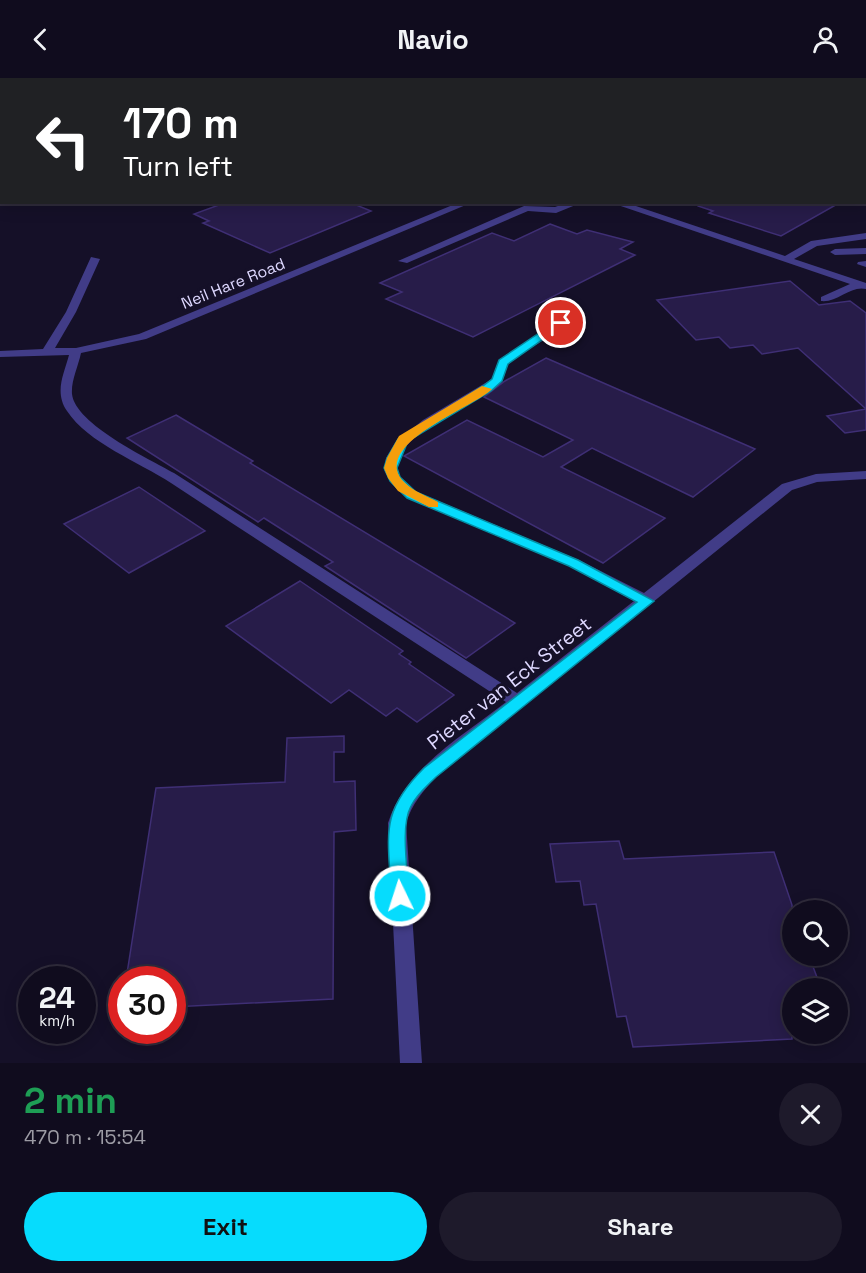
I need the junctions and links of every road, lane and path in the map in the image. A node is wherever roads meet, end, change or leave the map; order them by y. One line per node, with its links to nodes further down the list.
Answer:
1 (464, 204): 13 (street, Neil Hare Road)
2 (573, 204): 9 (street)
3 (619, 204): 8 (street)
4 (866, 236): 8 (street)
5 (866, 251): 6 (street)
6 (835, 252)
7 (95, 259): 14 (street)
8 (787, 259): 10 (street)
9 (404, 261)
10 (863, 285): 11 (street)
11 (825, 299)
12 (561, 323): 17 (street)
13 (76, 351): 14 (street, Neil Hare Road); 18 (street)
14 (46, 353): 15 (street, Neil Hare Road)
15 (0, 354)
16 (866, 475): 17 (street, Pieter van Eck Street)
17 (647, 601): 18 (street, Pieter van Eck Street)
18 (518, 702): 19 (street, Pieter van Eck Street)
19 (411, 1063)

